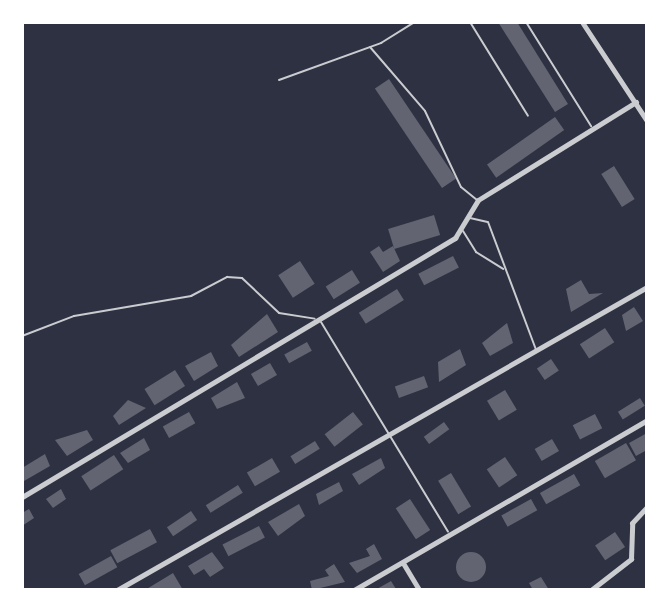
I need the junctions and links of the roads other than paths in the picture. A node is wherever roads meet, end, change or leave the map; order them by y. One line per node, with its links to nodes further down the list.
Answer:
1 (414, 22): 5 (lane)
2 (470, 22): 8 (lane)
3 (526, 22): 10 (lane)
4 (582, 22): 7 (street)
5 (370, 47): 6 (lane); 11 (lane)
6 (279, 80)
7 (636, 102): 9 (street); 10 (street)
8 (528, 116)
9 (647, 121)
10 (592, 129): 11 (street)
11 (478, 200): 12 (street)
12 (470, 218): 13 (street); 14 (lane)
13 (462, 230): 14 (lane); 16 (street)
14 (506, 270): 18 (lane)
15 (647, 287): 18 (street)
16 (320, 320): 17 (lane); 20 (lane); 21 (street)
17 (22, 336)
18 (536, 351): 20 (street)
19 (647, 420): 23 (street)
20 (388, 431): 23 (lane); 25 (street)
21 (22, 497)
22 (647, 507): 28 (street)
23 (448, 533): 24 (street)
24 (403, 563): 26 (street); 27 (street)
25 (117, 590)
26 (354, 590)
27 (419, 590)
28 (591, 590)

